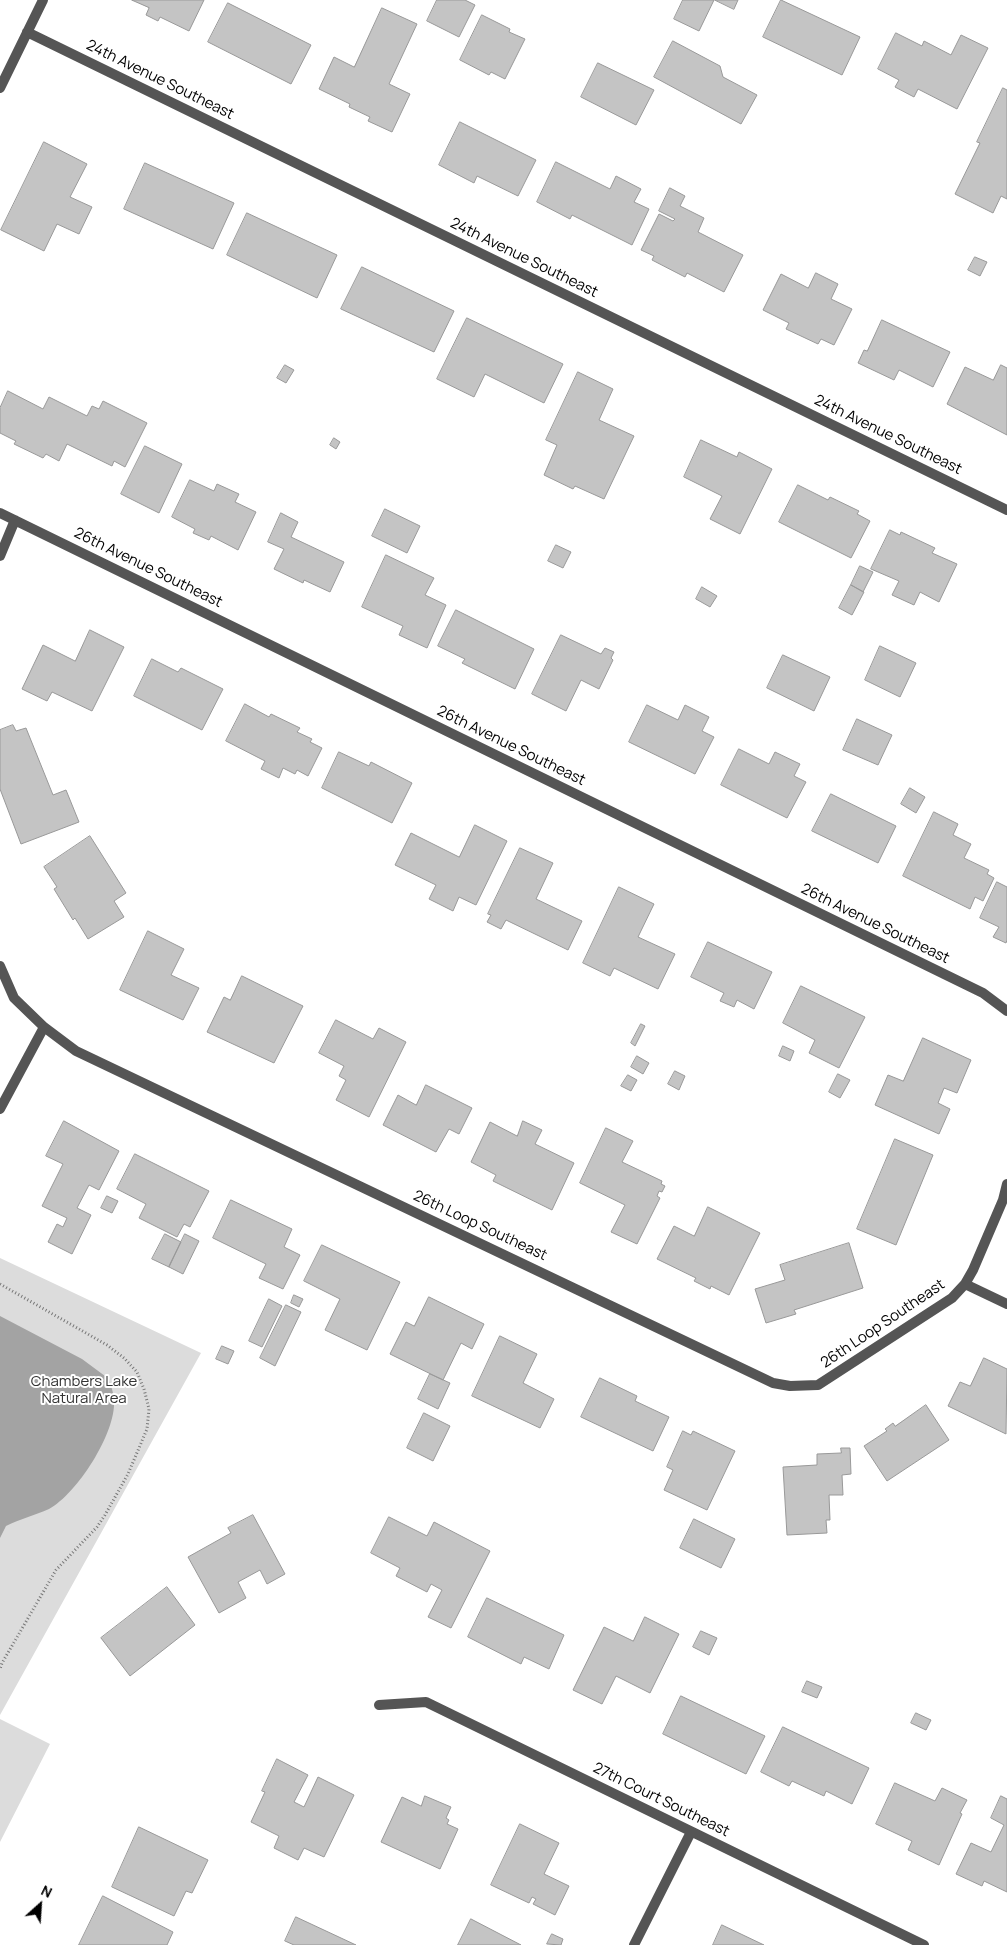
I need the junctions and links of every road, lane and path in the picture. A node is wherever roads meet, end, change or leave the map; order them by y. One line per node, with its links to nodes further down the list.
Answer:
1 (43, 0): 2 (street)
2 (27, 32): 3 (street); 4 (street, 24th Avenue Southeast)
3 (0, 88)
4 (1007, 510)
5 (0, 513): 6 (street, 26th Avenue Southeast)
6 (16, 520): 7 (street); 9 (street, 26th Avenue Southeast)
7 (0, 556)
8 (0, 966): 10 (street, 26th Loop Southeast)
9 (1007, 1011)
10 (44, 1027): 11 (street); 14 (street, 26th Loop Southeast)
11 (0, 1110)
12 (1007, 1184): 14 (street)
13 (0, 1284): 16 (path)
14 (965, 1284): 15 (street)
15 (1007, 1304)
16 (0, 1669)
17 (379, 1705): 18 (street, 27th Court Southeast)
18 (691, 1832): 19 (street); 20 (street, 27th Court Southeast)
19 (634, 1945)
20 (924, 1945)

